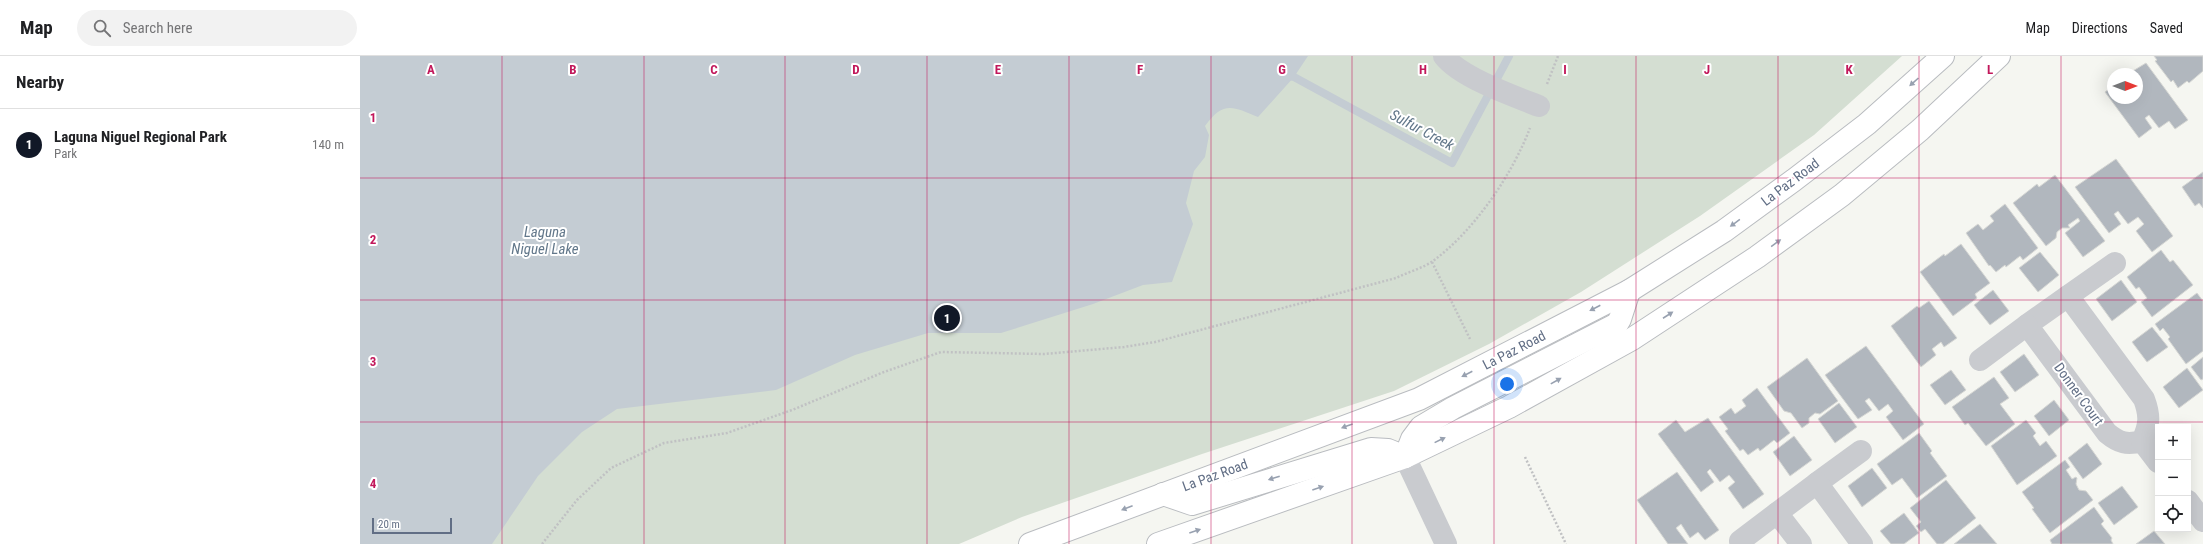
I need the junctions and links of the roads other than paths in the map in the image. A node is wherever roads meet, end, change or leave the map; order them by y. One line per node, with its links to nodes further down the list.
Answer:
1 (1444, 56): 4 (street)
2 (1942, 56): 6 (main road, La Paz Road, one-way to 6)
3 (1999, 56): 12 (main road, one-way to 3)
4 (1539, 106)
5 (2114, 263): 7 (street)
6 (1629, 290): 12 (main road); 15 (main road, La Paz Road, one-way to 15)
7 (2068, 296): 8 (street); 10 (street)
8 (2027, 325): 9 (street); 10 (street, Donner Court)
9 (1980, 360)
10 (2142, 441): 13 (street)
11 (1861, 451): 14 (street)
12 (1405, 457): 15 (main road, one-way to 15); 21 (main road, one-way to 12); 22 (street)
13 (2156, 460)
14 (1817, 484): 17 (street); 24 (street)
15 (1163, 494): 20 (main road, La Paz Road, one-way to 20)
16 (2191, 505): 18 (street)
17 (1777, 513): 19 (street); 23 (street)
18 (2203, 521)
19 (1740, 541)
20 (1030, 544)
21 (1158, 544)
22 (1446, 544)
23 (1801, 544)
24 (1862, 544)

